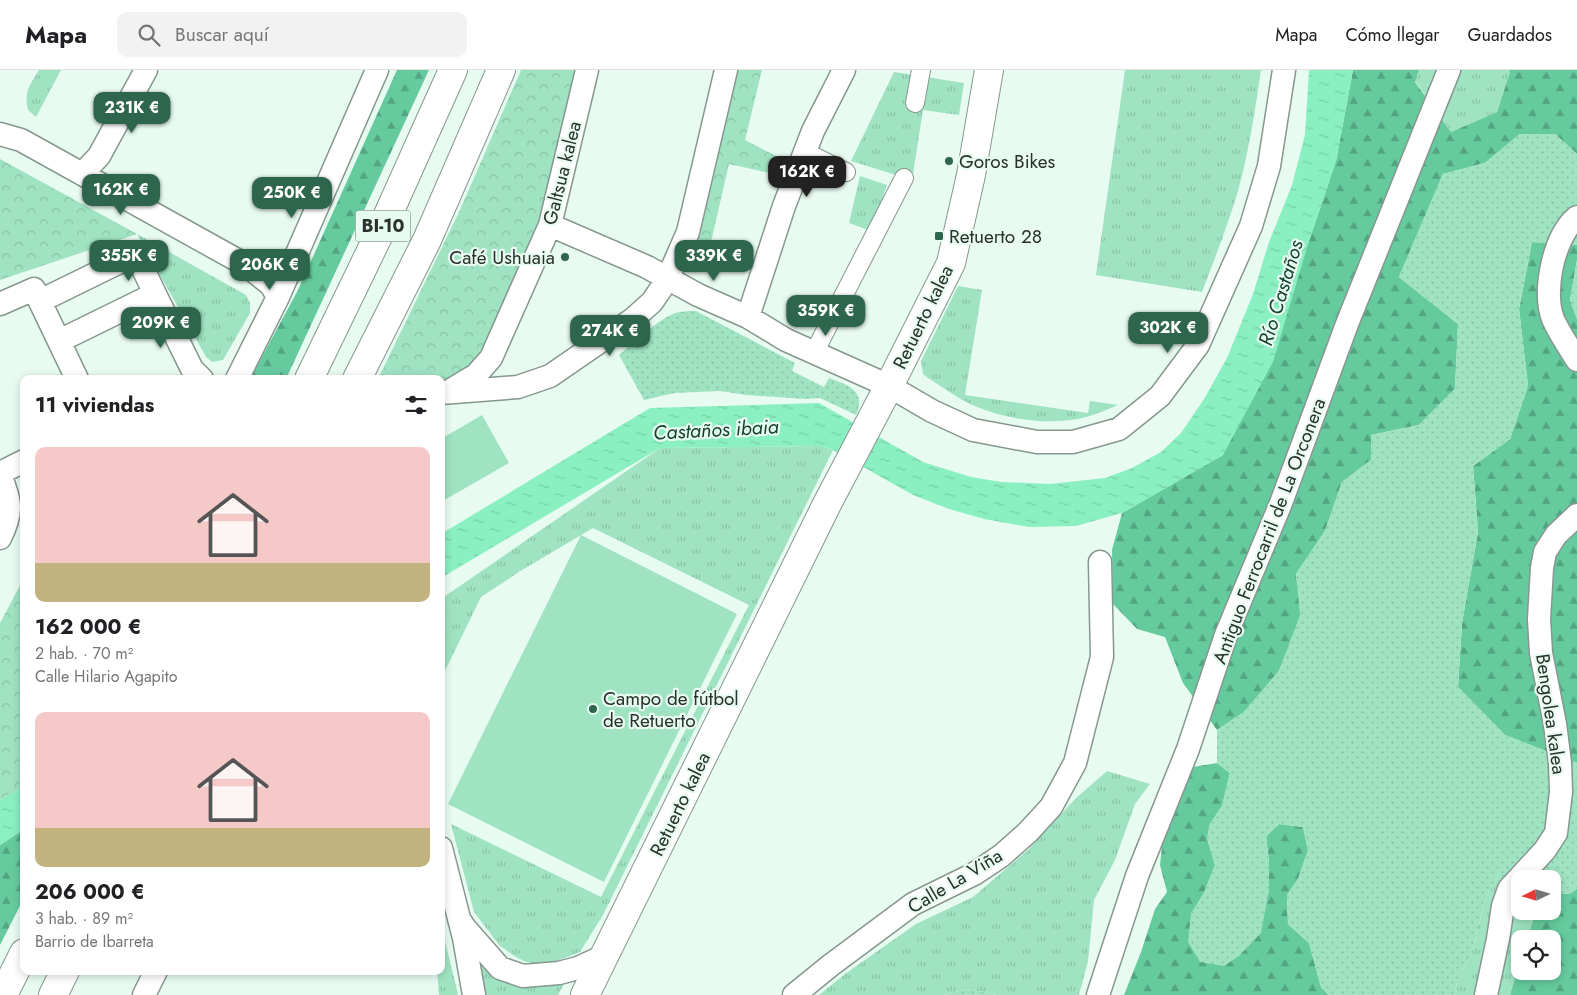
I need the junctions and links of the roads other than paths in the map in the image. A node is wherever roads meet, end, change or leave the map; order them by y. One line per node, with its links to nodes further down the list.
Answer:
1 (146, 70): 16 (street)
2 (377, 70): 21 (street)
3 (453, 70): 35 (main road, BI-10)
4 (501, 70): 36 (main road, BI-10)
5 (587, 70): 19 (street, Galtsua kalea)
6 (726, 70): 22 (street)
7 (844, 70): 14 (street)
8 (921, 70): 12 (street)
9 (989, 70): 37 (main road, Retuerto kalea)
10 (1284, 70): 37 (street)
11 (1449, 70): 60 (street, Antiguo Ferrocarril de La Orconera)
12 (915, 103)
13 (0, 134): 16 (street)
14 (805, 152): 15 (street); 27 (street)
15 (846, 172)
16 (83, 173): 20 (street)
17 (904, 178): 29 (street)
18 (1577, 217): 31 (street)
19 (550, 225): 22 (street); 30 (street, Galtsua kalea)
20 (252, 269): 21 (street); 24 (street)
21 (289, 272): 24 (street)
22 (667, 280): 27 (street); 38 (street)
23 (155, 294): 25 (street); 28 (street); 33 (street)
24 (278, 297): 34 (street)
25 (40, 301): 26 (street); 28 (street)
26 (0, 304)
27 (748, 317): 29 (street)
28 (59, 341): 32 (street)
29 (814, 353): 37 (street)
30 (491, 358): 38 (street); 39 (street, Galtsua kalea)
31 (1577, 360)
32 (75, 375)
33 (198, 375)
34 (239, 375)
35 (311, 375)
36 (359, 375)
37 (889, 386): 49 (main road, Retuerto kalea)
38 (518, 387): 40 (street)
39 (445, 392)
40 (445, 393)
41 (20, 463): 42 (street)
42 (0, 474): 43 (street)
43 (11, 496): 45 (street)
44 (1577, 515): 61 (street, Bengolea kalea)
45 (0, 538)
46 (1100, 562): 59 (street, Calle La Viña)
47 (445, 864): 48 (street)
48 (459, 919): 49 (street); 56 (street)
49 (603, 960): 57 (main road, Retuerto kalea); 58 (main road)
50 (20, 961): 53 (main road)
51 (63, 975): 54 (main road)
52 (154, 975): 55 (street)
53 (2, 995)
54 (53, 995)
55 (144, 995)
56 (474, 995)
57 (585, 995)
58 (604, 995)
59 (794, 995)
60 (1098, 995)
61 (1486, 995)

